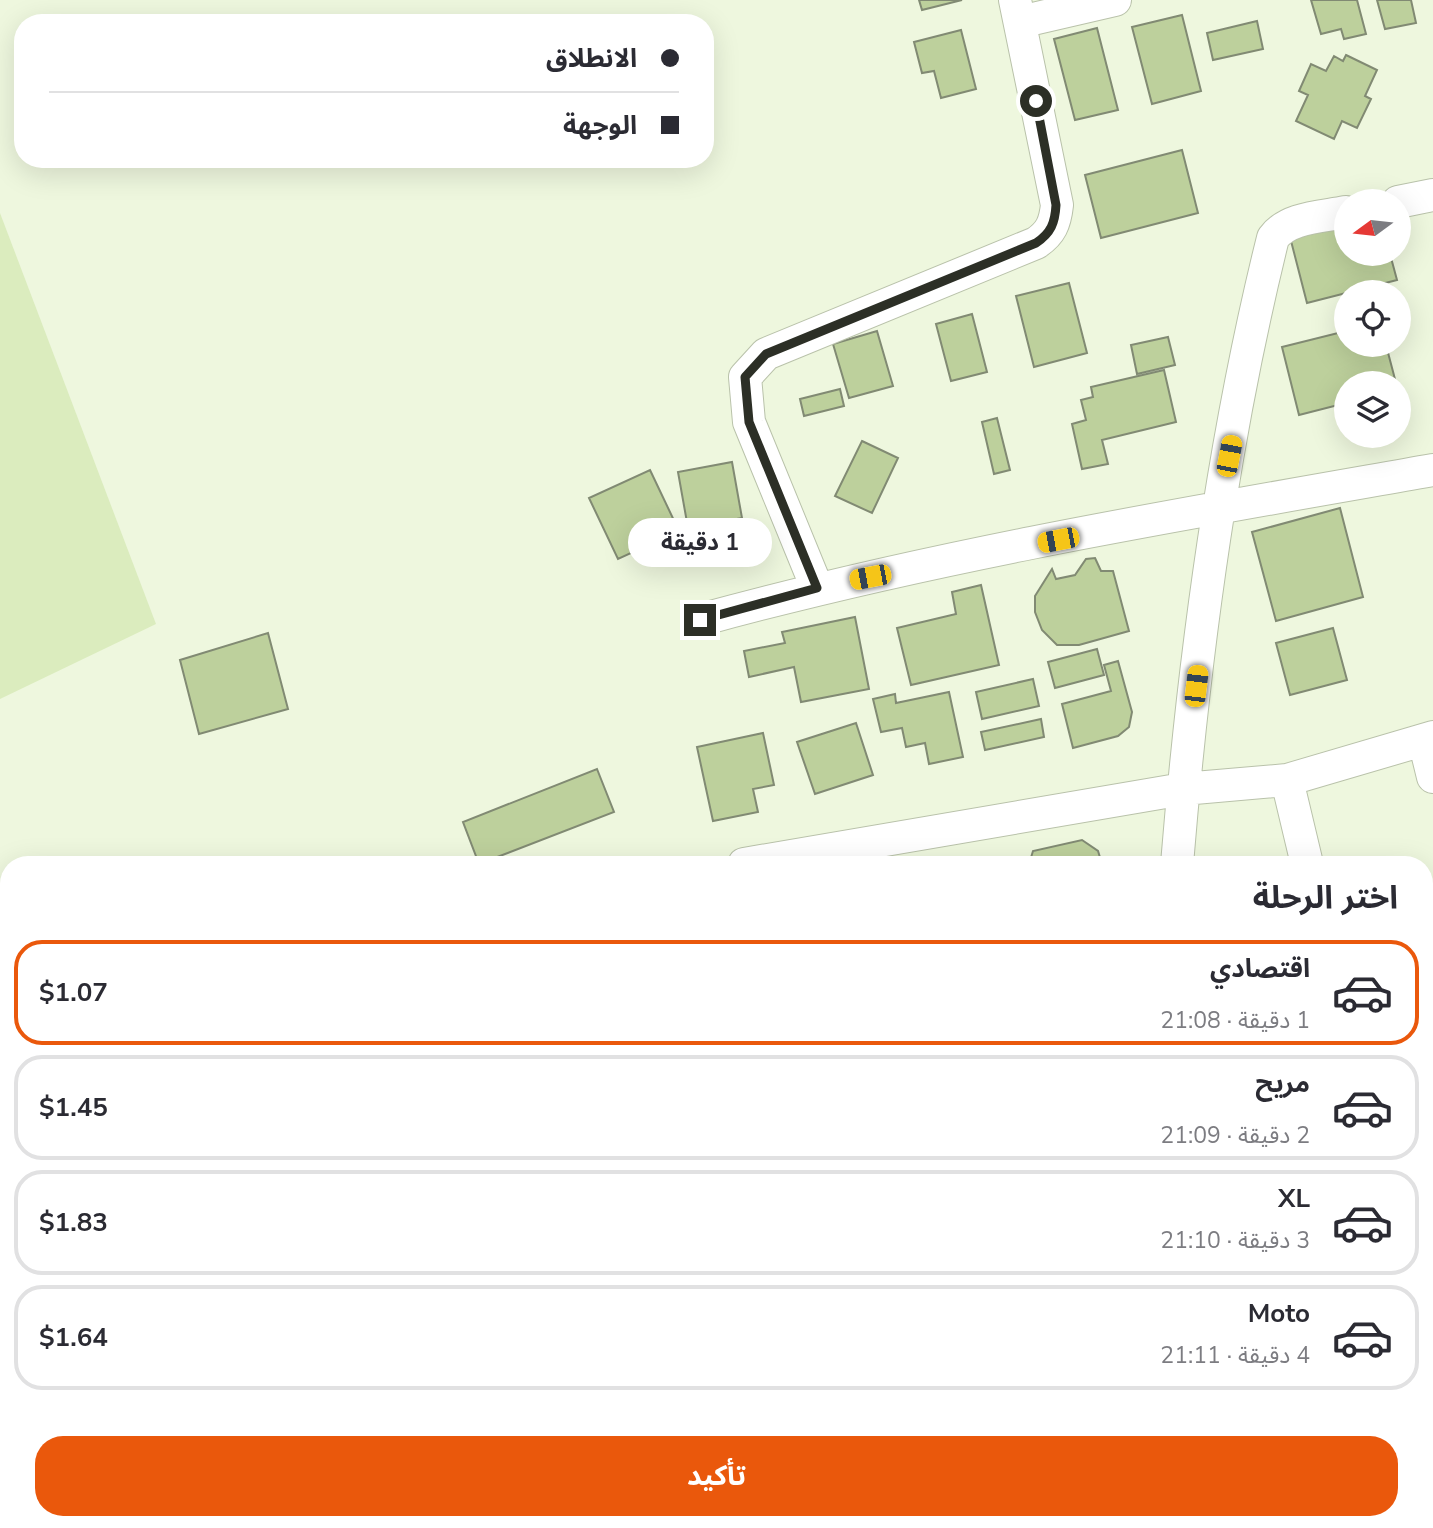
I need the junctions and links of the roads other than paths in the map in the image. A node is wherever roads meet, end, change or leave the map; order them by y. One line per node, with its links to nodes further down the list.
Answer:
1 (1115, 0): 2 (street)
2 (1018, 11): 8 (street)
3 (1433, 195): 4 (street)
4 (1411, 199)
5 (1334, 215): 7 (street)
6 (1433, 470): 7 (street)
7 (1219, 507): 8 (street); 13 (street)
8 (817, 588): 9 (street)
9 (700, 620)
10 (1429, 739): 11 (street); 12 (street)
11 (1433, 777)
12 (1287, 780): 13 (street); 16 (street)
13 (1183, 789): 14 (street); 15 (street)
14 (791, 856)
15 (1178, 856)
16 (1305, 856)

